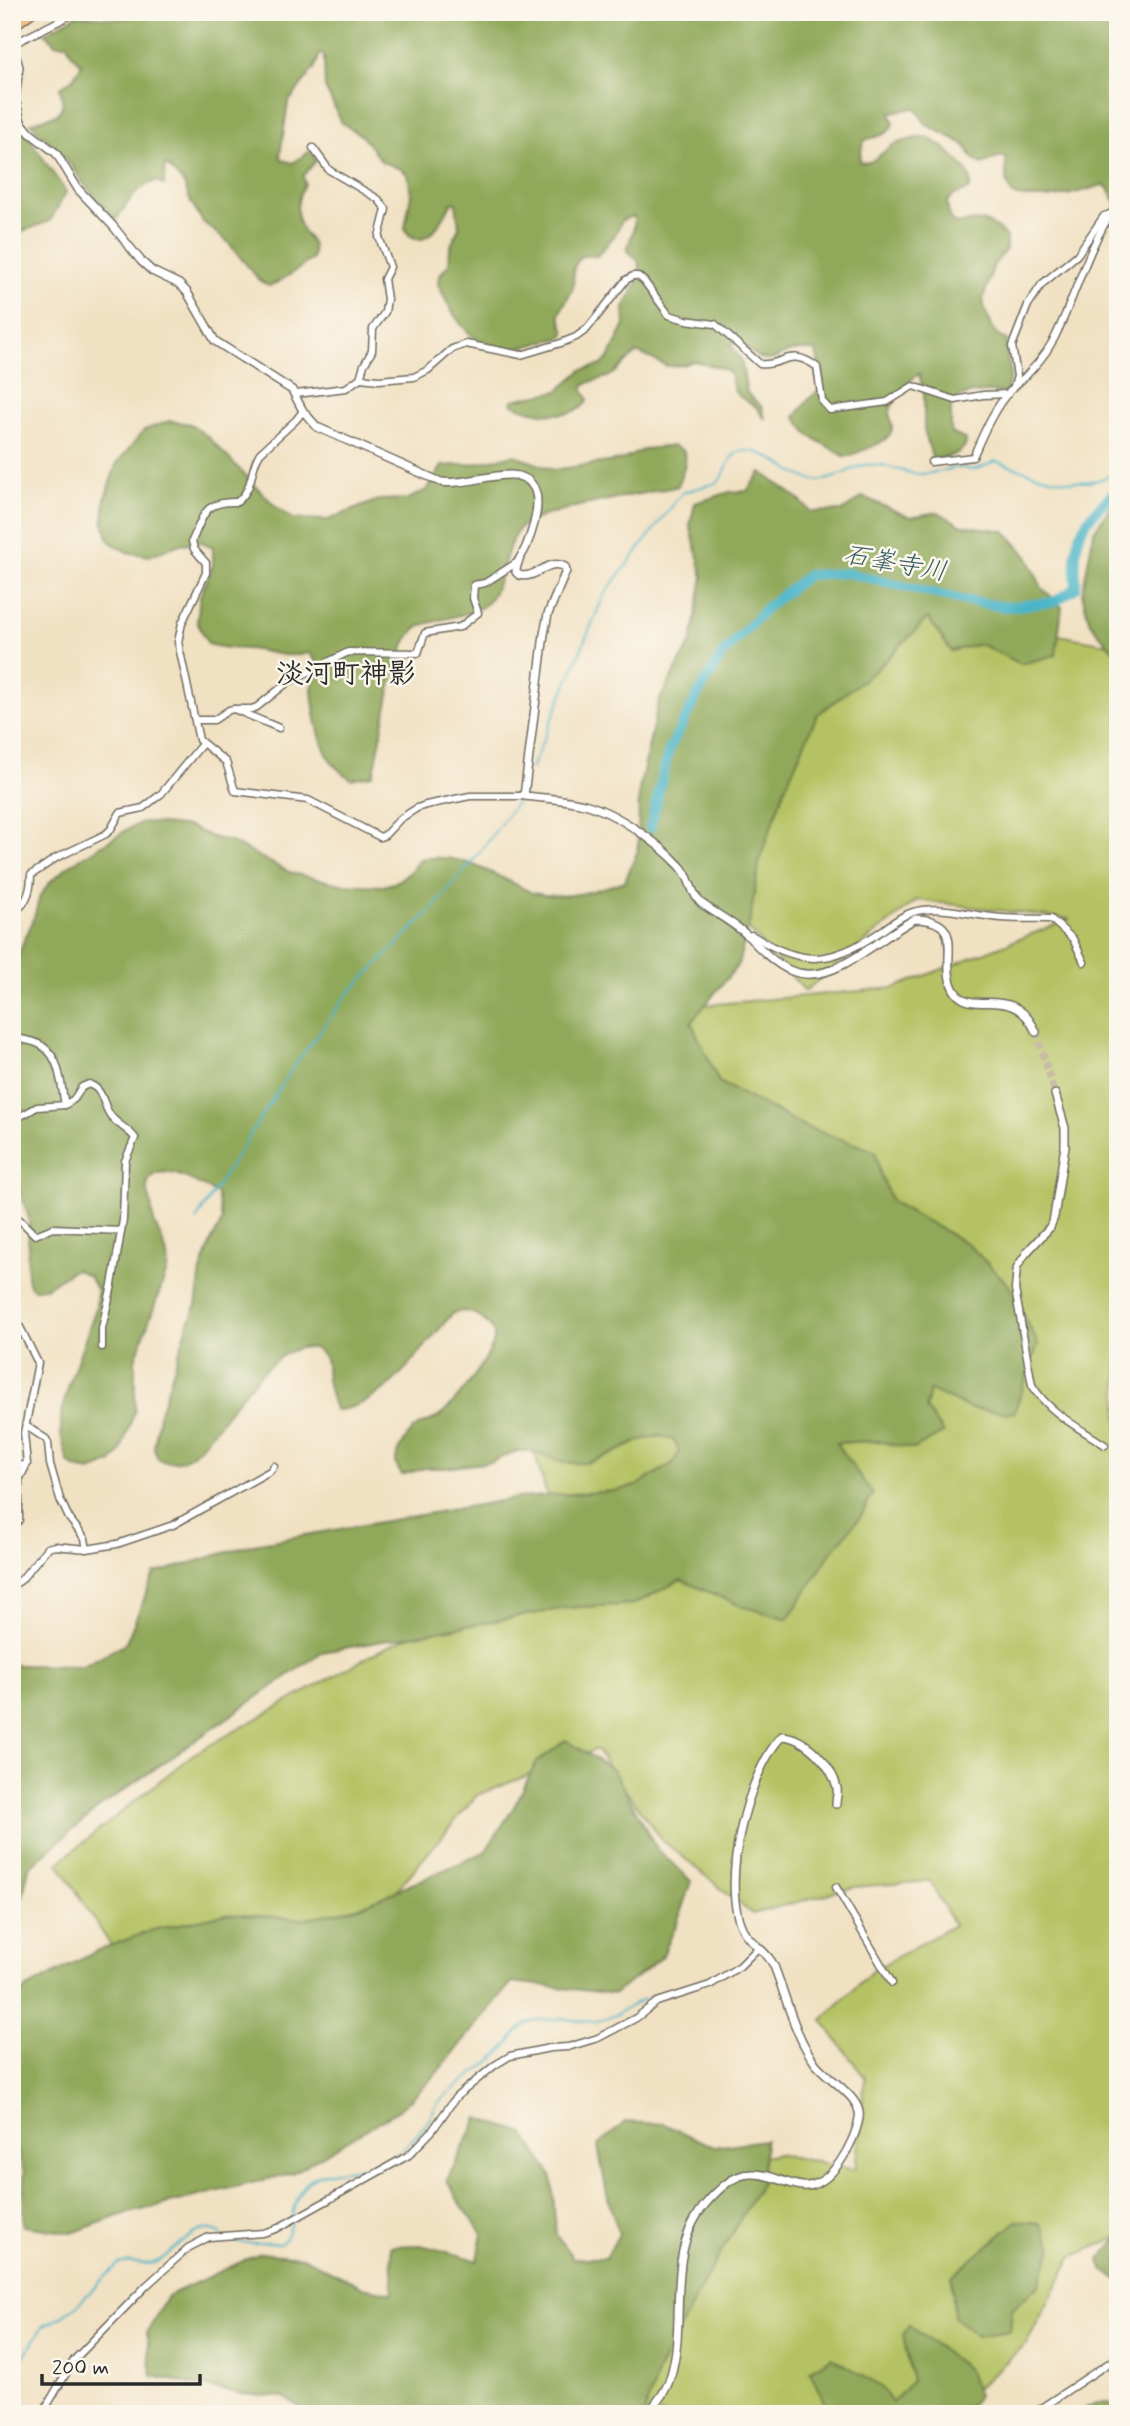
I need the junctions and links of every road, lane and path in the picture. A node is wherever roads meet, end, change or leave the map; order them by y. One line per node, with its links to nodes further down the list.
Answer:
1 (31, 12): 3 (highway)
2 (77, 12): 4 (street)
3 (12, 26)
4 (12, 44): 9 (street)
5 (313, 148): 7 (street)
6 (1115, 212): 8 (street); 8 (street)
7 (359, 378): 9 (street); 10 (street)
8 (1013, 388): 10 (street)
9 (296, 394): 11 (street)
10 (1008, 394): 12 (street)
11 (303, 411): 13 (street); 15 (street)
12 (931, 462)
13 (516, 563): 14 (street); 18 (street)
14 (234, 709): 15 (street); 16 (street)
15 (196, 720): 17 (street)
16 (279, 728)
17 (202, 744): 18 (street); 19 (street)
18 (524, 796): 20 (street)
19 (12, 913)
20 (748, 936): 22 (street); 24 (street)
21 (12, 949): 23 (street)
22 (1084, 962)
23 (12, 970)
24 (1036, 1032)
25 (12, 1037): 27 (street)
26 (1055, 1094): 31 (street)
27 (65, 1105): 28 (street); 30 (street)
28 (12, 1121)
29 (12, 1217): 30 (street)
30 (121, 1231): 33 (street)
31 (1027, 1252): 35 (street)
32 (12, 1322): 34 (street)
33 (102, 1347)
34 (26, 1426): 36 (street); 40 (street)
35 (1105, 1445)
36 (26, 1465): 37 (street); 39 (street)
37 (12, 1466)
38 (274, 1466): 40 (street)
39 (12, 1528)
40 (87, 1549): 41 (street)
41 (12, 1586)
42 (836, 1804): 44 (street)
43 (836, 1887): 45 (street)
44 (759, 1947): 47 (street); 48 (street)
45 (892, 1983)
46 (1118, 2357): 49 (street)
47 (42, 2414)
48 (648, 2414)
49 (1032, 2414)

